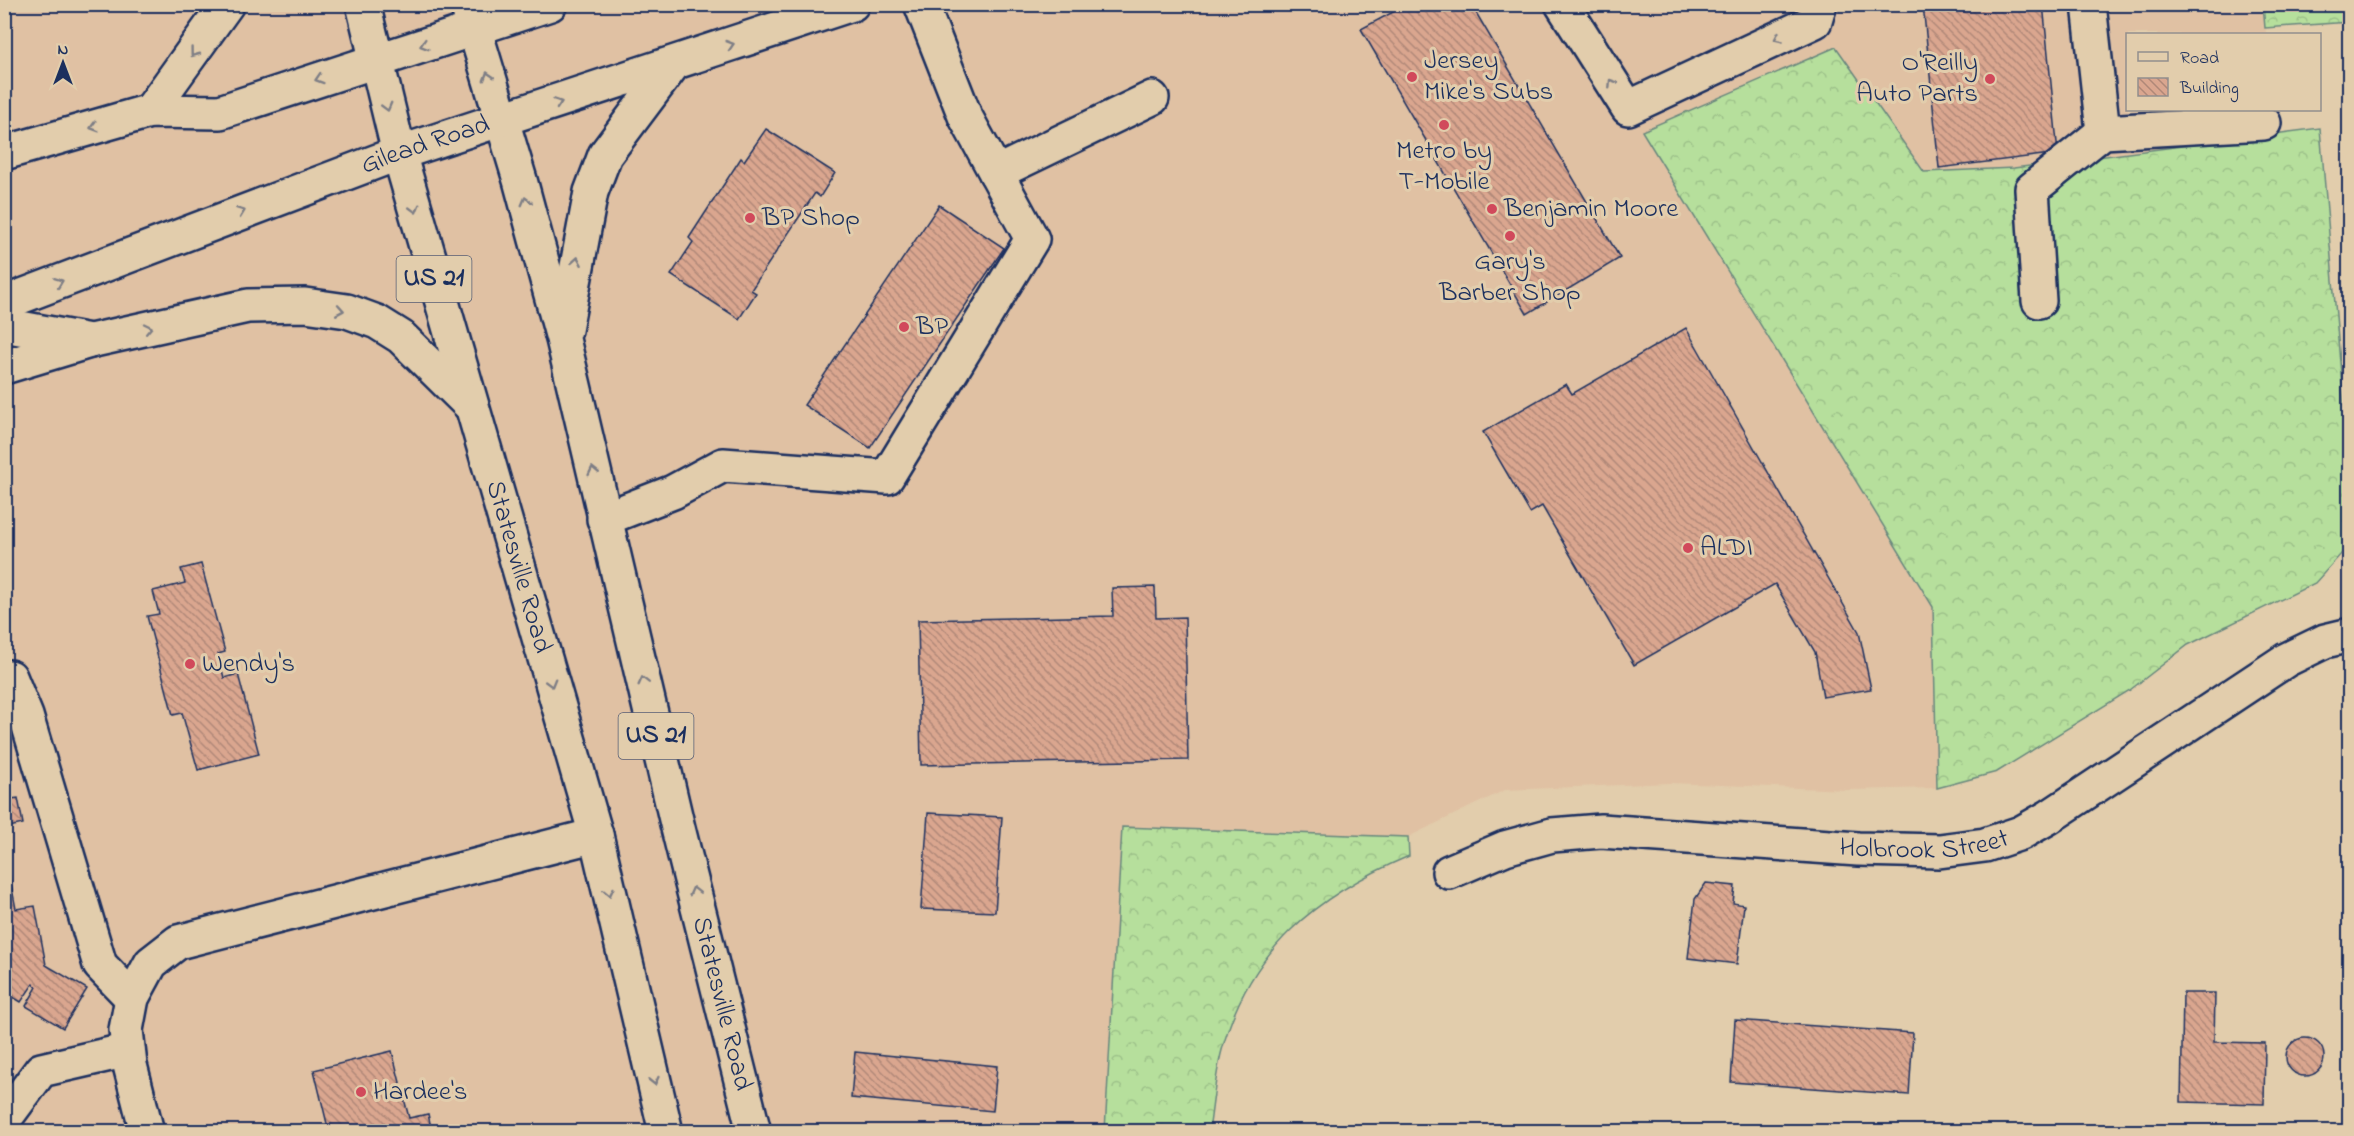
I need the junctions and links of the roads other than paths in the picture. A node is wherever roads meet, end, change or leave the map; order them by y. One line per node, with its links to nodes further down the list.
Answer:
1 (227, 4): 14 (main road, one-way to 14)
2 (363, 4): 11 (main road, Statesville Road / US 21)
3 (549, 4): 10 (main road)
4 (852, 4): 9 (main road, Gilead Road)
5 (921, 4): 20 (main road)
6 (1562, 4): 7 (main road, one-way to 6)
7 (1820, 4)
8 (2089, 4): 17 (main road)
9 (795, 15): 12 (main road, Gilead Road, one-way to 9)
10 (470, 17): 11 (main road, one-way to 11); 15 (main road, Statesville Road / US 21, one-way to 10)
11 (375, 60): 14 (main road, one-way to 14); 19 (main road, Statesville Road / US 21, one-way to 19)
12 (675, 63): 15 (main road, Gilead Road, one-way to 12); 24 (main road, one-way to 12)
13 (1152, 98): 20 (main road)
14 (150, 111): 18 (main road, one-way to 18)
15 (502, 121): 19 (main road, Gilead Road); 24 (main road, Statesville Road / US 21, one-way to 15)
16 (2264, 123): 17 (main road)
17 (2103, 132): 21 (main road)
18 (4, 153)
19 (399, 153): 22 (main road, Gilead Road, one-way to 19); 27 (main road, Statesville Road / US 21, one-way to 27)
20 (996, 173): 28 (main road)
21 (2040, 301)
22 (4, 303)
23 (4, 325): 25 (main road)
24 (563, 339): 28 (main road, Statesville Road / US 21, one-way to 24)
25 (90, 341): 26 (main road); 27 (main road, one-way to 27)
26 (4, 367)
27 (470, 405): 31 (main road, Statesville Road / US 21, one-way to 31)
28 (604, 519): 38 (main road, Statesville Road / US 21, one-way to 28)
29 (2349, 635): 32 (main road, Holbrook Street)
30 (4, 678): 33 (main road)
31 (596, 835): 33 (main road); 37 (main road, Statesville Road / US 21, one-way to 37)
32 (1449, 872)
33 (132, 998): 34 (main road)
34 (128, 1050): 35 (main road); 36 (main road)
35 (4, 1120)
36 (147, 1131)
37 (666, 1131)
38 (754, 1131)

